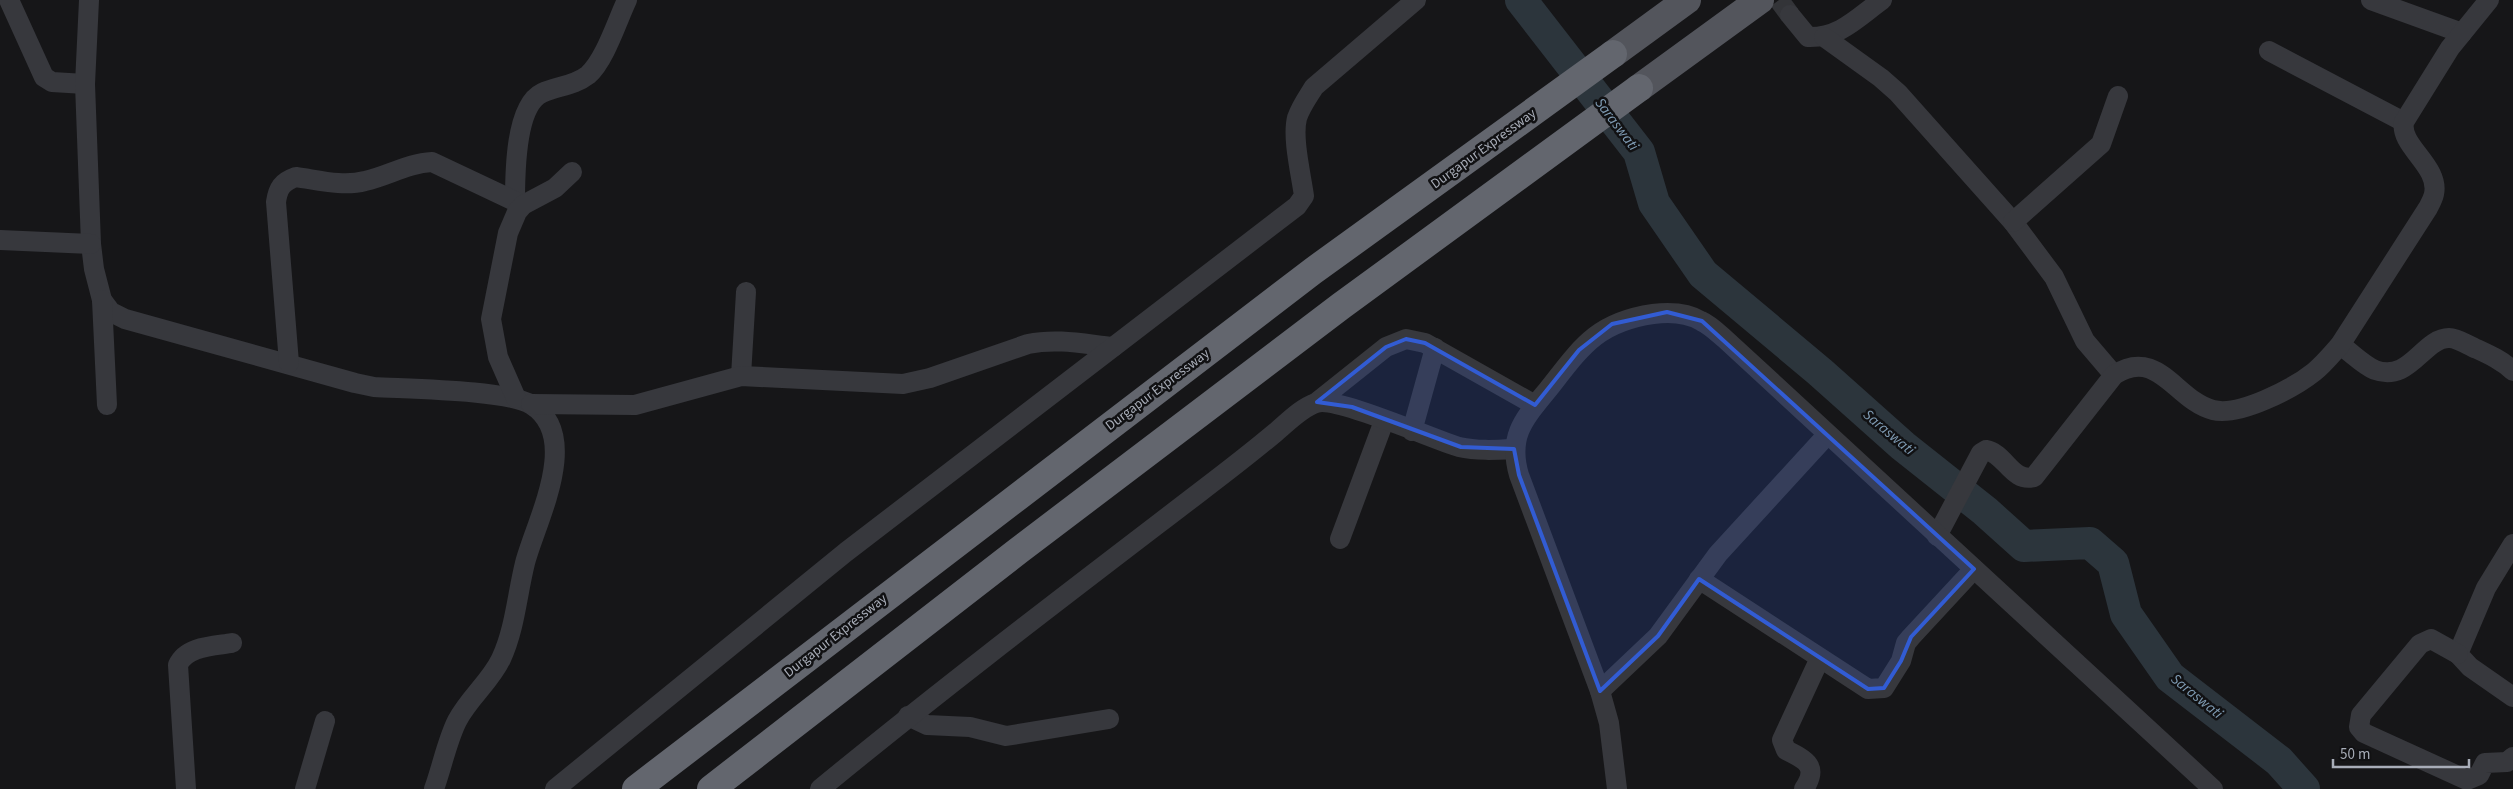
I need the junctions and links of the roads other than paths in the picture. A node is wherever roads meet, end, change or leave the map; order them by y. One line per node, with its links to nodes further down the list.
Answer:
1 (9, 0): 15 (street)
2 (90, 0): 15 (street)
3 (627, 0): 20 (street)
4 (1416, 0): 27 (street)
5 (1686, 0): 14 (main road, Durgapur Expressway)
6 (1760, 0): 16 (main road)
7 (1882, 0): 12 (street)
8 (2371, 0): 11 (street)
9 (2489, 0): 11 (street)
10 (1790, 16): 12 (street)
11 (2462, 33): 18 (street)
12 (1824, 37): 21 (street)
13 (2269, 51): 18 (street)
14 (1613, 54): 59 (highway, Durgapur Expressway)
15 (86, 84): 23 (street)
16 (1639, 88): 60 (highway)
17 (2118, 96): 21 (street)
18 (2404, 122): 26 (street)
19 (572, 172): 20 (street)
20 (519, 203): 29 (street); 33 (street)
21 (2014, 222): 31 (street)
22 (0, 240): 23 (street)
23 (91, 244): 25 (street)
24 (746, 292): 32 (street)
25 (102, 300): 29 (street); 35 (street)
26 (2340, 345): 30 (street); 31 (street)
27 (1113, 347): 32 (street); 58 (street)
28 (1435, 348): 34 (street); 36 (street); 38 (street)
29 (289, 363): 33 (street)
30 (2513, 371)
31 (2114, 375): 41 (street)
32 (741, 376): 33 (street)
33 (524, 401): 57 (street)
34 (1317, 402): 37 (street); 51 (street)
35 (107, 405)
36 (1536, 405): 39 (street); 40 (street)
37 (1384, 421): 38 (street); 42 (street)
38 (1412, 431): 40 (street)
39 (1827, 434): 41 (street); 45 (street)
40 (1514, 449): 49 (street)
41 (1940, 531): 44 (street)
42 (1340, 539)
43 (2513, 544): 47 (street)
44 (1974, 569): 48 (street); 64 (street)
45 (1699, 579): 48 (street); 49 (street)
46 (232, 643): 55 (street)
47 (2458, 654): 50 (street); 54 (street)
48 (1820, 658): 63 (street)
49 (1600, 691): 62 (street)
50 (2513, 698)
51 (908, 716): 52 (street); 61 (street)
52 (1109, 719)
53 (326, 721): 56 (street)
54 (2513, 757)
55 (186, 789)
56 (305, 789)
57 (434, 789)
58 (555, 789)
59 (636, 789)
60 (711, 789)
61 (820, 789)
62 (1617, 789)
63 (1804, 789)
64 (2212, 789)

